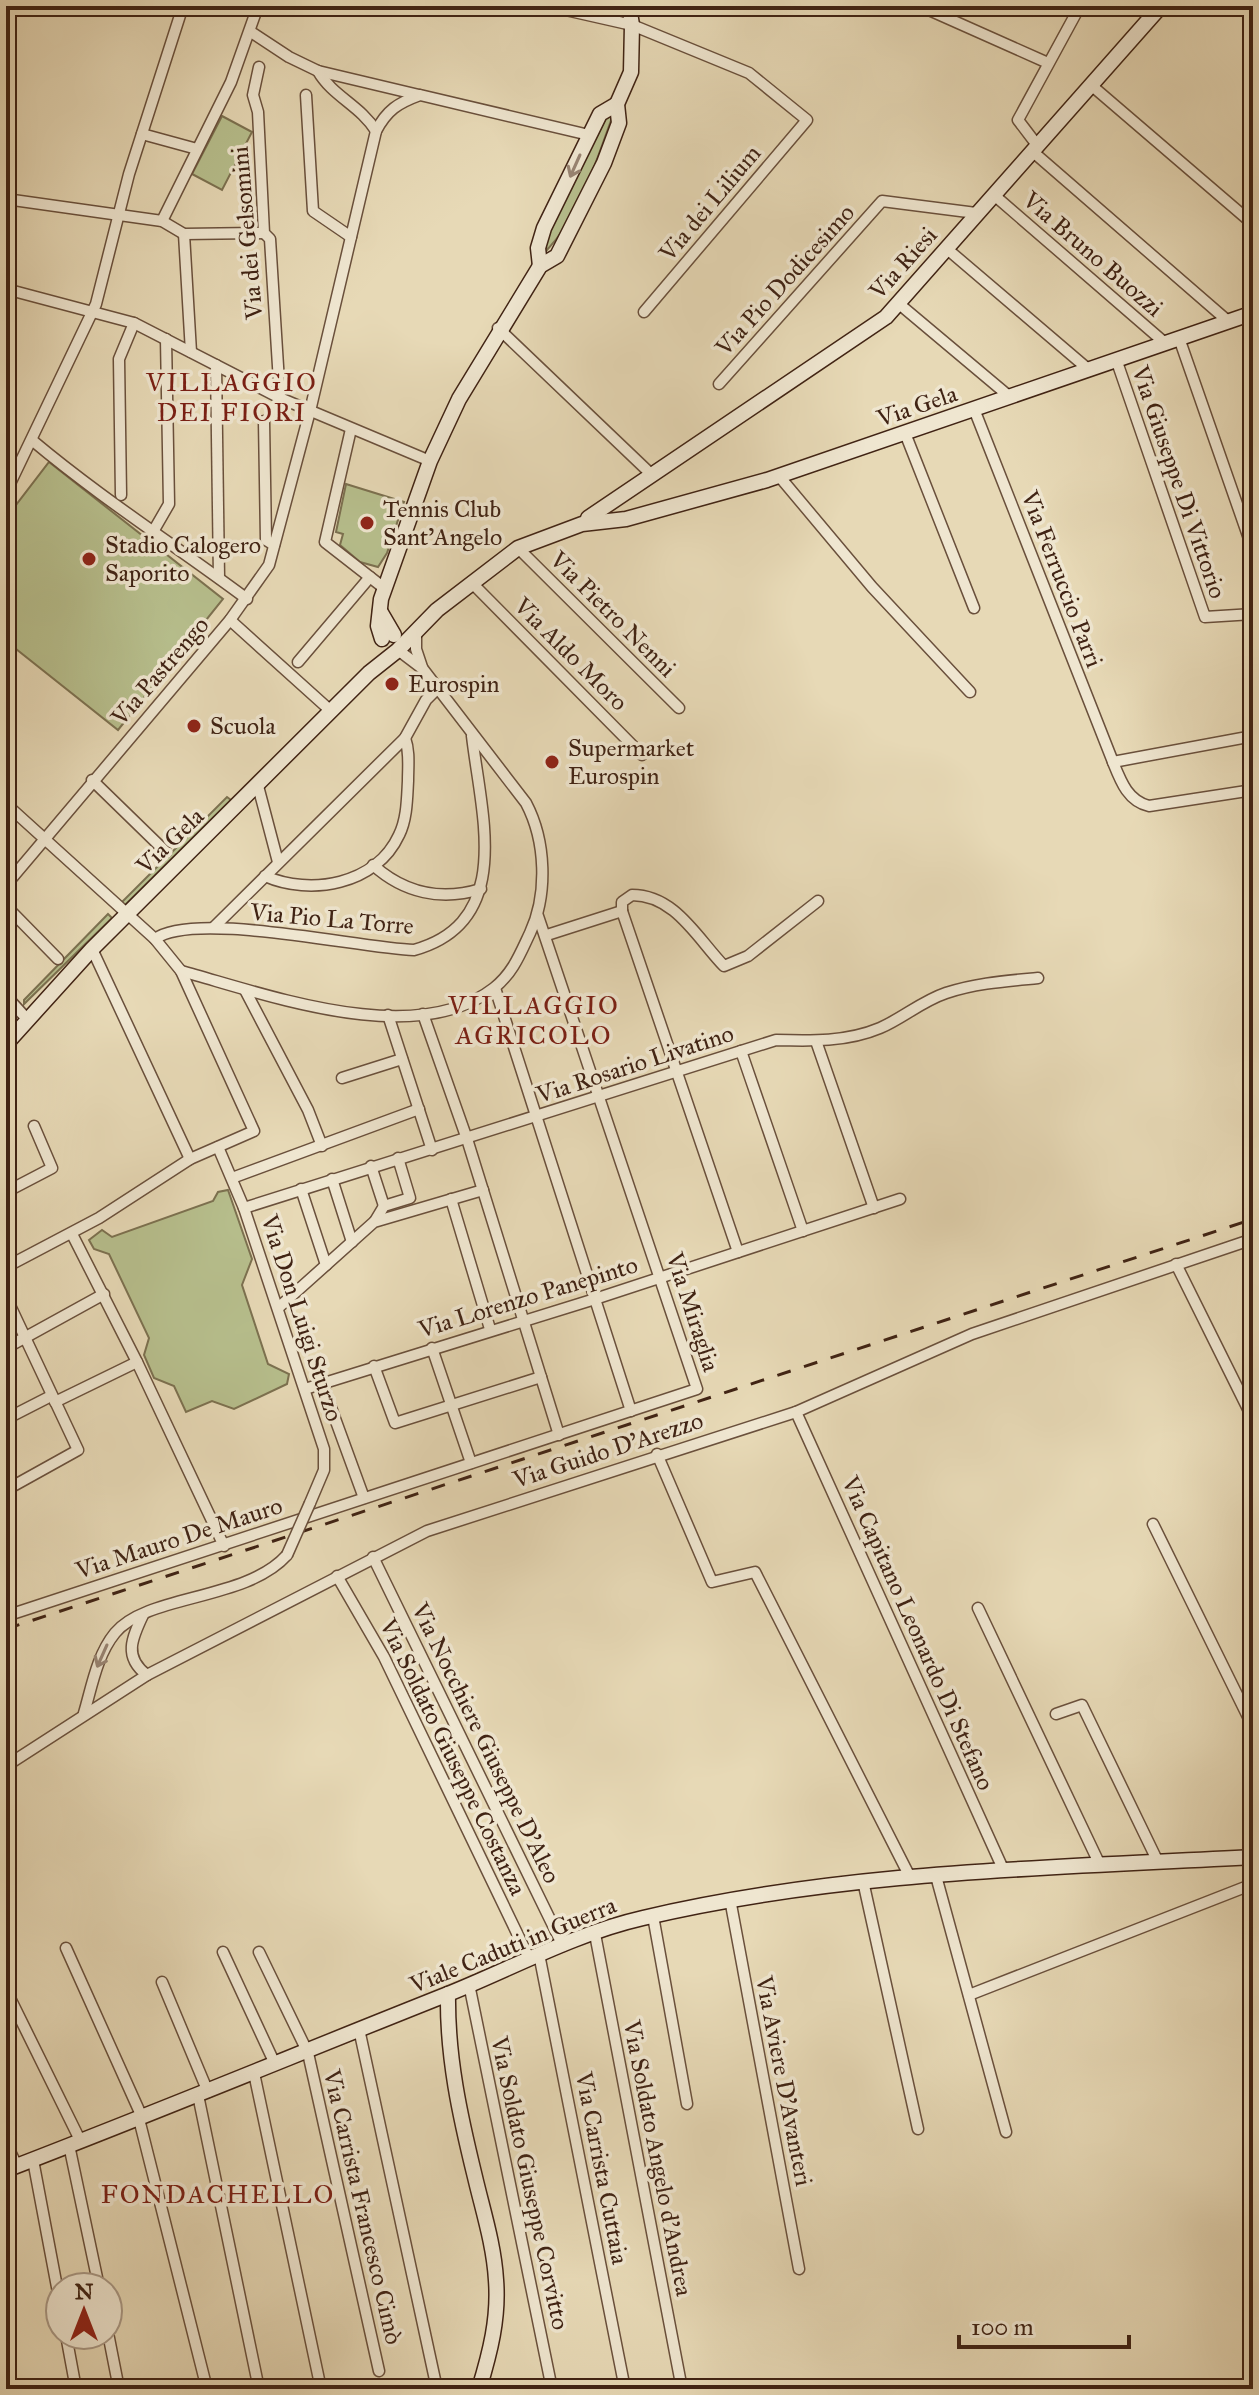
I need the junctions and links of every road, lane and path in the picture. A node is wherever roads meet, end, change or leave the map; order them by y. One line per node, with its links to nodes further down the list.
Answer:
1 (183, 6): 18 (street)
2 (258, 6): 9 (street)
3 (548, 6): 8 (street)
4 (629, 6): 8 (street)
5 (920, 6): 10 (street)
6 (1080, 6): 10 (street)
7 (1161, 6): 13 (street, Via Riesi)
8 (632, 25): 16 (street); 36 (street, Via dei Lilium)
9 (251, 32): 12 (street); 21 (street)
10 (1048, 63): 20 (street)
11 (259, 67): 28 (street, Via dei Gelsomini)
12 (318, 71): 15 (street); 17 (street)
13 (1091, 85): 20 (street, Via Riesi); 27 (street)
14 (306, 95): 30 (street)
15 (420, 95): 17 (street); 19 (street)
16 (617, 104): 19 (street); 32 (street)
17 (376, 131): 30 (street, Via Pastrengo)
18 (142, 134): 21 (street); 25 (street)
19 (589, 135): 32 (street, one-way to 32)
20 (1034, 148): 22 (street, Via Riesi); 38 (street)
21 (197, 149): 26 (street)
22 (994, 195): 24 (street, Via Riesi); 42 (street, Via Bruno Buozzi)
23 (6, 199): 25 (street)
24 (976, 213): 31 (street, Via Riesi); 47 (street, Via Pio Dodicesimo)
25 (121, 214): 26 (street); 35 (street)
26 (162, 221): 29 (street)
27 (1253, 224)
28 (264, 233): 29 (street); 49 (street, Via dei Gelsomini)
29 (184, 234): 43 (street)
30 (351, 237): 51 (street, Via Pastrengo)
31 (946, 248): 34 (street, Via Riesi); 46 (street)
32 (540, 266): 40 (street)
33 (6, 289): 35 (street)
34 (898, 303): 48 (street); 57 (street, Via Riesi)
35 (94, 310): 39 (street); 55 (street)
36 (644, 312)
37 (1253, 313): 38 (street, Via Gela)
38 (1229, 322): 42 (street, Via Gela)
39 (134, 323): 41 (street); 60 (street)
40 (498, 328): 56 (street); 57 (street)
41 (166, 339): 43 (street); 64 (street)
42 (1172, 341): 44 (street, Via Gela); 62 (street)
43 (191, 352): 45 (street)
44 (1116, 359): 46 (street, Via Gela); 74 (street, Via Giuseppe Di Vittorio)
45 (216, 365): 49 (street); 69 (street)
46 (1088, 369): 48 (street, Via Gela)
47 (719, 384)
48 (1010, 397): 50 (street, Via Gela)
49 (280, 398): 51 (street)
50 (974, 409): 54 (street, Via Gela); 88 (street, Via Ferruccio Parri)
51 (310, 411): 53 (street); 65 (street, Via Pastrengo)
52 (264, 421): 65 (street)
53 (351, 429): 56 (street); 68 (street)
54 (905, 433): 58 (street, Via Gela); 73 (street)
55 (33, 441): 59 (street); 64 (street)
56 (430, 461): 71 (street)
57 (651, 474): 63 (street, Via Riesi)
58 (779, 476): 63 (street, Via Gela); 81 (street)
59 (6, 492)
60 (121, 495)
61 (1253, 507): 62 (street)
62 (1240, 512): 67 (street)
63 (587, 521): 66 (street, Via Gela)
64 (154, 530): 69 (street)
65 (274, 545): 72 (street, Via Pastrengo)
66 (518, 548): 70 (street, Via Gela); 82 (street, Via Pietro Nenni)
67 (1253, 550)
68 (370, 577): 71 (street); 78 (street)
69 (219, 578): 72 (street)
70 (471, 582): 76 (street, Via Gela); 87 (street, Via Aldo Moro)
71 (384, 588): 77 (street)
72 (247, 599): 75 (street, Via Pastrengo)
73 (974, 608)
74 (1253, 614)
75 (230, 620): 83 (street); 89 (street, Via Pastrengo)
76 (418, 627): 77 (street, Via Gela); 79 (street)
77 (392, 643): 79 (street); 83 (street, Via Gela)
78 (298, 662)
79 (423, 669): 80 (street)
80 (438, 688): 84 (street); 86 (street)
81 (970, 692)
82 (679, 708)
83 (332, 712): 90 (street, Via Gela)
84 (472, 733): 99 (street, Via Pio La Torre); 105 (street)
85 (1253, 736): 88 (street)
86 (405, 738): 95 (street); 96 (street)
87 (642, 755)
88 (1113, 762): 91 (street, Via Ferruccio Parri)
89 (92, 780): 93 (street, Via Pastrengo); 94 (street)
90 (258, 786): 95 (street); 104 (street, Via Gela)
91 (1253, 790)
92 (6, 804): 93 (street)
93 (43, 837): 98 (street, Via Pastrengo); 104 (street)
94 (166, 852)
95 (278, 862): 97 (street)
96 (373, 865): 97 (street); 100 (street, Via Pio La Torre)
97 (265, 876): 107 (street)
98 (6, 885)
99 (481, 889): 100 (street, Via Pio La Torre); 106 (street, Via Pio La Torre)
100 (453, 895): 106 (street)
101 (818, 901): 103 (street)
102 (6, 906): 111 (street)
103 (622, 911): 108 (street); 124 (street)
104 (127, 914): 109 (street); 110 (street, Via Gela)
105 (538, 916): 108 (street, Via Miraglia); 114 (street)
106 (463, 922): 107 (street, Via Pio La Torre)
107 (214, 927): 109 (street, Via Pio La Torre)
108 (547, 935): 126 (street, Via Miraglia)
109 (155, 939): 112 (street)
110 (92, 949): 119 (street, Via Gela); 135 (street)
111 (58, 959)
112 (181, 971): 115 (street); 132 (street)
113 (1038, 978): 120 (street, Via Rosario Livatino)
114 (495, 988): 117 (street); 128 (street)
115 (245, 990): 118 (street); 131 (street)
116 (6, 996): 119 (street)
117 (423, 1014): 118 (street); 130 (street)
118 (388, 1015): 123 (street)
119 (27, 1019): 121 (street, Via Gela)
120 (816, 1041): 122 (street, Via Rosario Livatino); 146 (street)
121 (6, 1044)
122 (741, 1051): 124 (street, Via Rosario Livatino); 148 (street)
123 (402, 1059): 125 (street); 127 (street)
124 (677, 1072): 126 (street, Via Rosario Livatino); 152 (street)
125 (342, 1078)
126 (601, 1096): 128 (street, Via Rosario Livatino); 156 (street, Via Miraglia)
127 (419, 1109): 131 (street); 133 (street)
128 (535, 1117): 130 (street, Via Rosario Livatino); 159 (street)
129 (34, 1126): 141 (street)
130 (467, 1139): 133 (street, Via Rosario Livatino); 140 (street)
131 (322, 1146): 137 (street)
132 (218, 1147): 135 (street); 137 (street, Via Don Luigi Sturzo)
133 (432, 1150): 134 (street, Via Rosario Livatino)
134 (398, 1158): 136 (street, Via Rosario Livatino); 144 (street)
135 (190, 1159): 149 (street)
136 (371, 1166): 138 (street, Via Rosario Livatino); 144 (street)
137 (232, 1178): 145 (street, Via Don Luigi Sturzo)
138 (332, 1179): 139 (street, Via Rosario Livatino); 151 (street)
139 (301, 1189): 145 (street, Via Rosario Livatino); 154 (street)
140 (483, 1190): 142 (street); 161 (street)
141 (6, 1192)
142 (451, 1199): 147 (street); 162 (street)
143 (900, 1199): 146 (street, Via Lorenzo Panepinto)
144 (384, 1206): 147 (street)
145 (244, 1208): 160 (street, Via Don Luigi Sturzo)
146 (874, 1208): 148 (street, Via Lorenzo Panepinto)
147 (374, 1222): 151 (street)
148 (803, 1231): 152 (street, Via Lorenzo Panepinto)
149 (72, 1234): 155 (street); 157 (street)
150 (1253, 1239): 153 (street, Via Guido D'Arezzo)
151 (352, 1242): 154 (street)
152 (738, 1252): 156 (street, Via Lorenzo Panepinto)
153 (1176, 1264): 174 (street, Via Guido D'Arezzo); 176 (street)
154 (326, 1265): 160 (street)
155 (6, 1267)
156 (660, 1277): 159 (street, Via Lorenzo Panepinto); 173 (street, Via Miraglia)
157 (104, 1294): 163 (street); 166 (street)
158 (6, 1297): 163 (street)
159 (595, 1299): 161 (street, Via Lorenzo Panepinto); 173 (street)
160 (278, 1308): 170 (street, Via Don Luigi Sturzo)
161 (523, 1319): 162 (street, Via Lorenzo Panepinto); 168 (street)
162 (490, 1329): 165 (street, Via Lorenzo Panepinto)
163 (25, 1339): 164 (street); 171 (street)
164 (6, 1348)
165 (432, 1348): 167 (street, Via Lorenzo Panepinto); 172 (street)
166 (137, 1362): 171 (street); 183 (street)
167 (374, 1366): 169 (street, Via Lorenzo Panepinto); 172 (street)
168 (541, 1377): 172 (street); 177 (street)
169 (322, 1383): 170 (street, Via Lorenzo Panepinto); 181 (street)
170 (305, 1389): 187 (street, Via Don Luigi Sturzo, bridge)
171 (53, 1399): 175 (street); 180 (street)
172 (452, 1405): 179 (street)
173 (631, 1411): 177 (street, Via Miraglia)
174 (796, 1412): 178 (street, Via Guido D'Arezzo); 197 (street, Via Capitano Leonardo Di Stefano)
175 (6, 1419)
176 (1253, 1419)
177 (559, 1435): 179 (street, Via Miraglia)
178 (657, 1454): 184 (street, Via Guido D'Arezzo); 199 (street)
179 (471, 1463): 181 (street, Via Miraglia)
180 (6, 1490)
181 (364, 1498): 183 (street, Via Mauro De Mauro)
182 (1153, 1524): 192 (street)
183 (224, 1546): 188 (street, Via Mauro De Mauro)
184 (373, 1557): 185 (street, Via Guido D'Arezzo); 205 (street, Via Nocchiere Giuseppe D'Aleo)
185 (337, 1576): 189 (street, Via Guido D'Arezzo); 209 (street, Via Soldato Giuseppe Costanza)
186 (978, 1608): 196 (street)
187 (143, 1615): 189 (street); 190 (street, one-way to 190)
188 (6, 1616)
189 (147, 1675): 190 (street, Via Guido D'Arezzo)
190 (84, 1713): 193 (street, Via Guido D'Arezzo)
191 (1056, 1714): 195 (street)
192 (1253, 1727)
193 (6, 1766)
194 (1253, 1857): 195 (street, Viale Caduti in Guerra)
195 (1158, 1862): 196 (street, Viale Caduti in Guerra)
196 (1100, 1865): 197 (street, Viale Caduti in Guerra)
197 (1004, 1871): 198 (street, Viale Caduti in Guerra)
198 (936, 1876): 199 (street, Viale Caduti in Guerra); 213 (street)
199 (910, 1877): 200 (street, Viale Caduti in Guerra)
200 (863, 1881): 202 (street, Viale Caduti in Guerra); 222 (street)
201 (1253, 1884): 213 (street)
202 (730, 1899): 203 (street, Viale Caduti in Guerra); 228 (street, Via Aviere D'Avanteri)
203 (653, 1916): 204 (street, Viale Caduti in Guerra); 220 (street)
204 (595, 1934): 205 (street, Viale Caduti in Guerra); 243 (street, Via Soldato Angelo d'Andrea)
205 (563, 1946): 209 (street, Viale Caduti in Guerra)
206 (66, 1948): 221 (street)
207 (223, 1952): 217 (street)
208 (259, 1952): 216 (street, Via Carrista Francesco Cimò)
209 (534, 1956): 211 (street, Viale Caduti in Guerra); 242 (street, Via Carrista Cuttaia)
210 (162, 1982): 219 (street)
211 (469, 1984): 212 (street, Viale Caduti in Guerra); 241 (street, Via Soldato Giuseppe Corvitto)
212 (448, 1994): 215 (street, Viale Caduti in Guerra); 240 (street)
213 (969, 1995): 223 (street)
214 (10, 1998): 224 (street)
215 (359, 2029): 216 (street, Viale Caduti in Guerra); 239 (street)
216 (308, 2053): 217 (street, Viale Caduti in Guerra); 233 (street, Via Carrista Francesco Cimò)
217 (275, 2064): 218 (street, Viale Caduti in Guerra)
218 (254, 2073): 219 (street, Viale Caduti in Guerra); 238 (street)
219 (203, 2094): 221 (street, Viale Caduti in Guerra); 237 (street)
220 (687, 2104)
221 (140, 2118): 224 (street, Viale Caduti in Guerra); 236 (street)
222 (918, 2129)
223 (1006, 2132)
224 (75, 2142): 226 (street, Viale Caduti in Guerra); 230 (street)
225 (6, 2143): 227 (street)
226 (33, 2160): 227 (street, Viale Caduti in Guerra); 229 (street)
227 (12, 2168)
228 (799, 2269)
229 (54, 2271)
230 (96, 2271)
231 (69, 2351): 234 (street)
232 (112, 2351): 235 (street)
233 (379, 2371)
234 (76, 2389)
235 (119, 2389)
236 (207, 2389)
237 (259, 2389)
238 (321, 2389)
239 (437, 2389)
240 (479, 2389)
241 (552, 2389)
242 (625, 2389)
243 (682, 2389)

